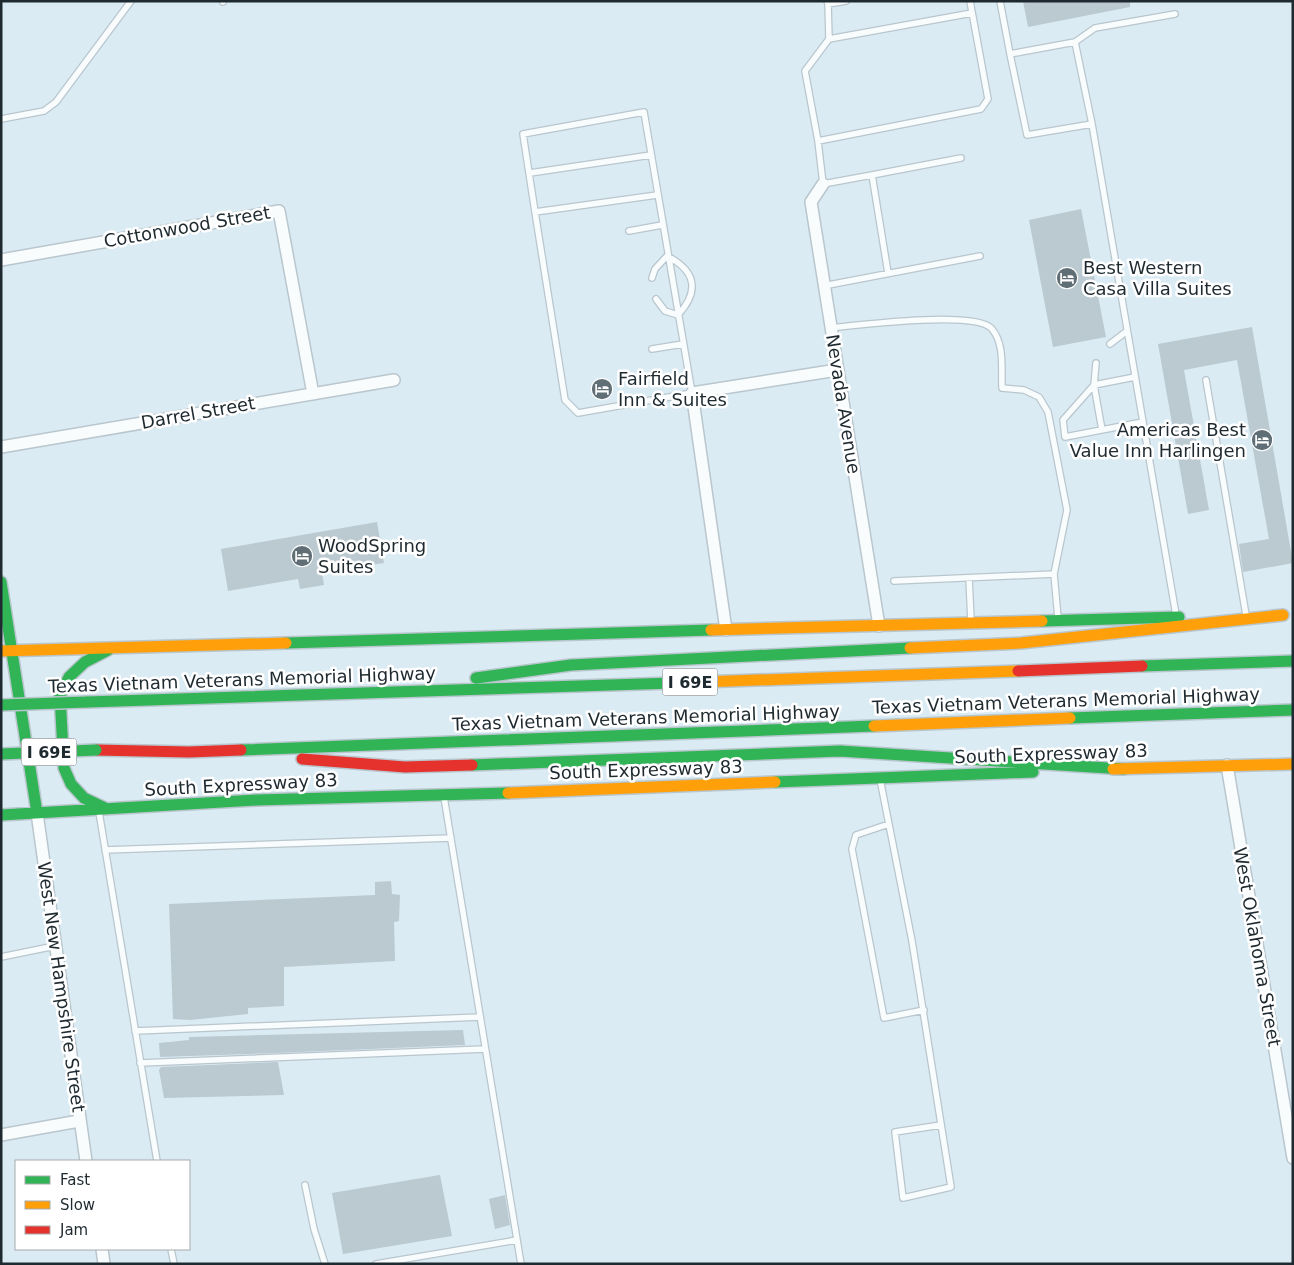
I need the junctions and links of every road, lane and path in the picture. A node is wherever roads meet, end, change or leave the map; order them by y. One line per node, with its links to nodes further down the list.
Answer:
1 (131, 1): 11 (lane)
2 (846, 1): 5 (lane)
3 (970, 1): 6 (lane)
4 (1000, 1): 10 (lane)
5 (828, 3): 8 (lane)
6 (972, 13): 8 (lane); 13 (lane)
7 (1176, 14): 9 (lane)
8 (829, 39): 13 (lane)
9 (1075, 42): 10 (lane); 12 (lane)
10 (1010, 54): 12 (lane)
11 (1, 120)
12 (1092, 124): 32 (lane)
13 (818, 141): 18 (lane)
14 (651, 155): 16 (lane); 16 (lane); 19 (lane)
15 (961, 158): 17 (lane)
16 (530, 173): 20 (lane)
17 (872, 175): 18 (lane); 26 (lane)
18 (823, 184): 28 (street, Nevada Avenue)
19 (658, 195): 20 (lane); 21 (lane)
20 (535, 212): 42 (lane)
21 (662, 225): 22 (lane); 23 (lane)
22 (629, 231)
23 (667, 256): 27 (lane); 30 (lane); 30 (lane)
24 (980, 256): 26 (lane)
25 (1, 260): 43 (street, Cottonwood Street)
26 (888, 274): 28 (lane)
27 (652, 278)
28 (823, 286): 31 (street, Nevada Avenue)
29 (656, 299): 30 (lane)
30 (678, 315): 33 (lane)
31 (830, 328): 37 (street, Nevada Avenue); 47 (lane)
32 (1127, 331): 34 (lane); 38 (lane)
33 (683, 344): 35 (lane); 42 (lane)
34 (1110, 344)
35 (652, 349)
36 (1096, 363): 41 (lane)
37 (837, 370): 42 (street); 56 (street, Nevada Avenue)
38 (1135, 377): 41 (lane); 44 (lane)
39 (394, 380): 43 (street, Darrel Street)
40 (1206, 380): 52 (lane)
41 (1094, 385): 45 (lane); 45 (lane)
42 (692, 393): 57 (street)
43 (313, 394): 46 (street, Darrel Street)
44 (1143, 422): 45 (lane); 53 (lane)
45 (1102, 430)
46 (1, 447)
47 (1054, 574): 48 (lane); 54 (lane)
48 (969, 578): 49 (lane); 55 (lane)
49 (894, 581)
50 (1, 582): 60 (main road)
51 (1288, 614): 52 (main road); 62 (main road)
52 (1246, 615): 53 (main road)
53 (1177, 617): 54 (main road)
54 (1058, 620): 55 (main road)
55 (971, 623): 56 (main road)
56 (879, 626): 57 (main road)
57 (726, 630): 58 (main road)
58 (112, 648): 60 (main road); 72 (main road)
59 (1, 651): 60 (main road)
60 (14, 651): 73 (main road)
61 (1293, 661): 62 (main road, Texas Vietnam Veterans Memorial Highway / I 69E)
62 (359, 694): 63 (main road, Texas Vietnam Veterans Memorial Highway / I 69E, bridge)
63 (1, 706)
64 (1293, 710): 65 (main road, Texas Vietnam Veterans Memorial Highway / I 69E)
65 (189, 752): 66 (main road, Texas Vietnam Veterans Memorial Highway / I 69E, bridge); 69 (main road)
66 (1, 754)
67 (1293, 764): 68 (main road, South Expressway 83)
68 (1227, 765): 69 (main road, South Expressway 83); 88 (street, West Oklahoma Street)
69 (1124, 769): 70 (main road, South Expressway 83)
70 (879, 777): 71 (main road, South Expressway 83); 75 (lane)
71 (444, 795): 72 (main road, South Expressway 83); 76 (lane)
72 (103, 809): 73 (main road, South Expressway 83); 77 (lane)
73 (37, 813): 74 (main road, South Expressway 83); 78 (street, West New Hampshire Street)
74 (1, 815)
75 (889, 824): 80 (lane); 80 (lane)
76 (451, 838): 77 (lane); 81 (lane)
77 (105, 850): 82 (lane)
78 (56, 946): 79 (lane); 85 (street, West New Hampshire Street)
79 (1, 957)
80 (924, 1010): 86 (lane)
81 (480, 1017): 82 (lane); 83 (lane)
82 (135, 1031): 84 (lane)
83 (486, 1049): 84 (lane); 92 (lane)
84 (140, 1063): 90 (lane)
85 (79, 1121): 87 (street); 89 (street, West New Hampshire Street)
86 (941, 1125): 86 (lane)
87 (1, 1135)
88 (1293, 1158)
89 (86, 1160)
90 (157, 1160)
91 (305, 1185): 97 (lane)
92 (517, 1240): 98 (lane); 99 (lane)
93 (102, 1250): 95 (street)
94 (171, 1250): 96 (lane)
95 (104, 1264)
96 (174, 1264)
97 (325, 1264)
98 (376, 1264)
99 (521, 1264)

